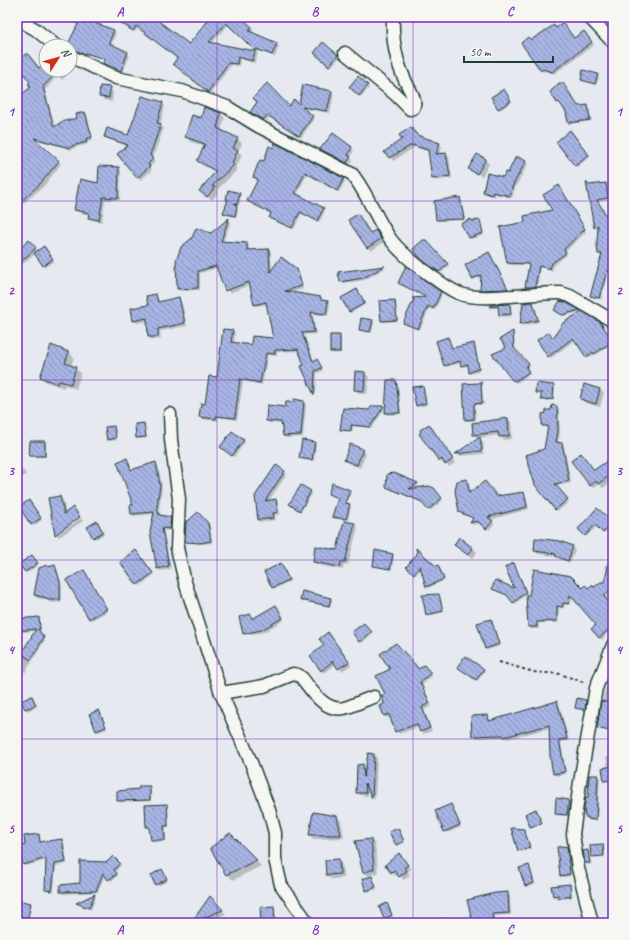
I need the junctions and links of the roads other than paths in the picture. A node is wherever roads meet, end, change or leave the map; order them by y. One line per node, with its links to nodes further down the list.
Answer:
1 (393, 17): 6 (street)
2 (589, 17): 5 (street)
3 (17, 18): 4 (street)
4 (46, 38)
5 (613, 42)
6 (345, 53)
7 (78, 60): 8 (street)
8 (613, 322)
9 (170, 414): 11 (street)
10 (613, 645): 14 (street)
11 (221, 692): 12 (street); 13 (street)
12 (374, 697)
13 (308, 923)
14 (592, 923)

